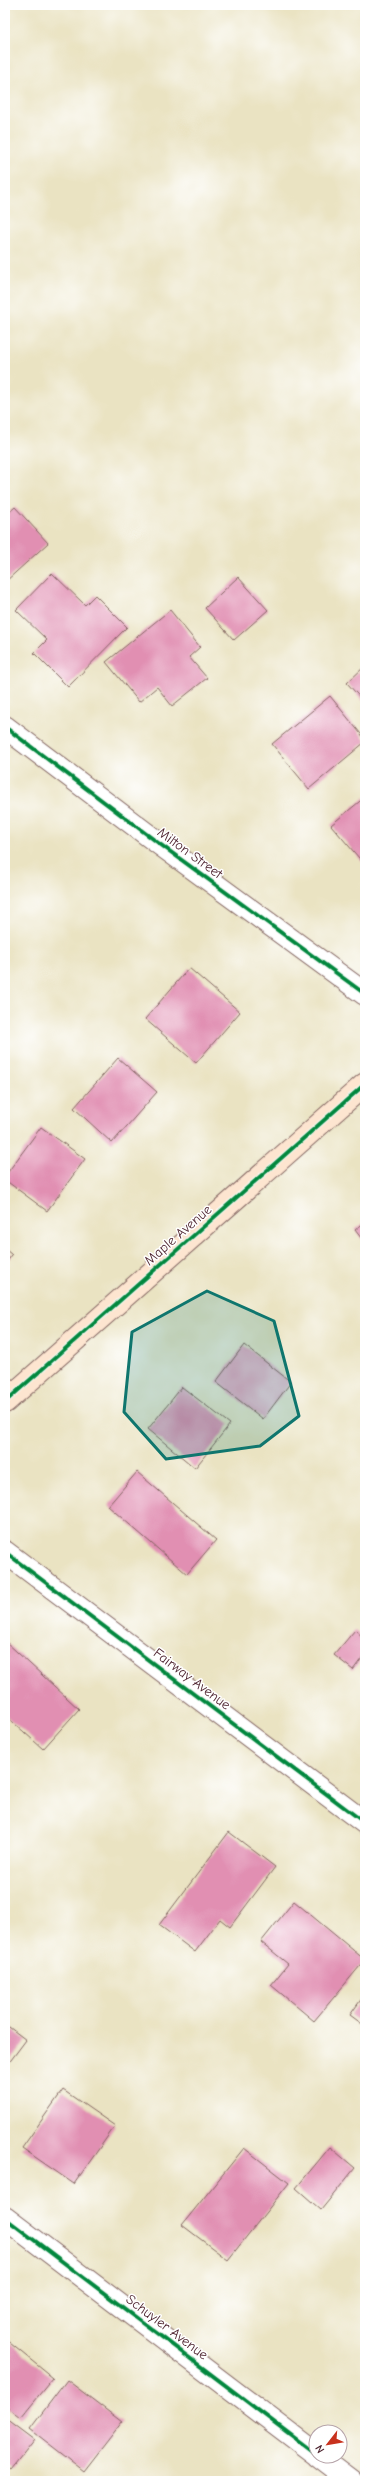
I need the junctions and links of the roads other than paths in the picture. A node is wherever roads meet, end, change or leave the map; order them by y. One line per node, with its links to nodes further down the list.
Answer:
1 (5, 727): 2 (street, Milton Street)
2 (365, 994)
3 (365, 1084): 4 (main road, Maple Avenue)
4 (5, 1402)
5 (5, 1552): 6 (street, Fairway Avenue)
6 (365, 1823)
7 (5, 2218): 8 (street, Schuyler Avenue)
8 (308, 2448)
9 (329, 2464): 10 (street, Schuyler Avenue)
10 (351, 2481)

